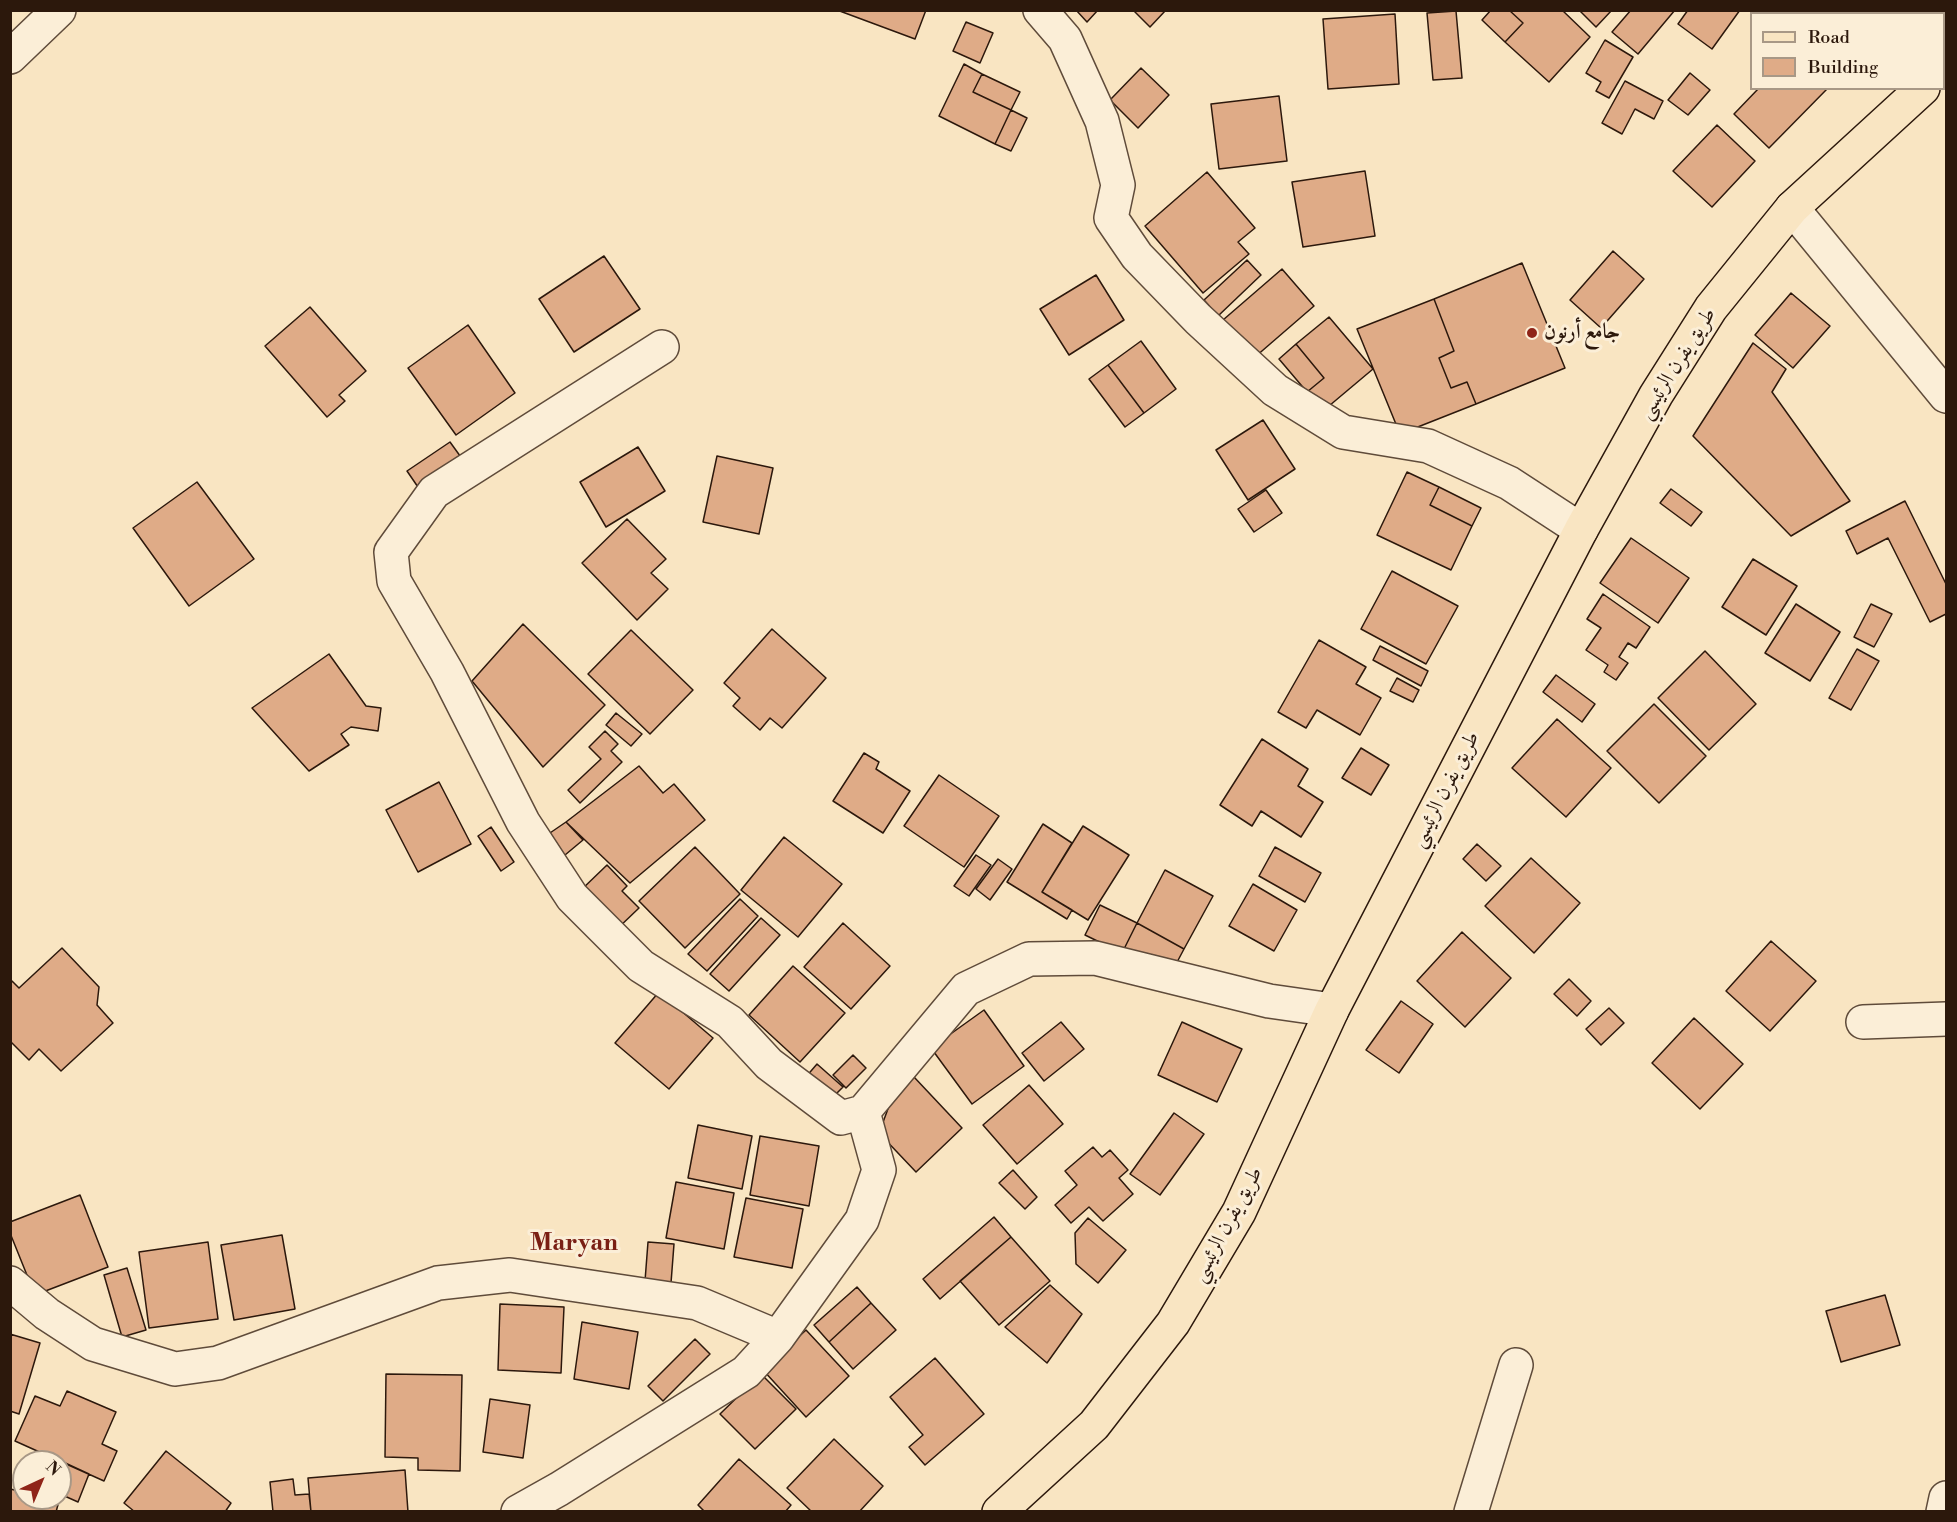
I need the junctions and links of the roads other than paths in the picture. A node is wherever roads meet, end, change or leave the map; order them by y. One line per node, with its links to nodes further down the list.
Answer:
1 (59, 10): 3 (street)
2 (1040, 10): 8 (street)
3 (10, 57)
4 (1921, 90): 5 (main road, طريق يفرن الرئيسي)
5 (1792, 208): 7 (street); 8 (main road, طريق يفرن الرئيسي)
6 (662, 347): 12 (street)
7 (1947, 396)
8 (1581, 530): 9 (main road, طريق يفرن الرئيسي)
9 (1332, 1010): 12 (street); 18 (main road, طريق يفرن الرئيسي)
10 (1947, 1019): 11 (street)
11 (1863, 1022)
12 (863, 1112): 14 (street)
13 (10, 1283): 14 (street)
14 (778, 1336): 17 (street)
15 (1516, 1365): 19 (street)
16 (1947, 1498): 20 (street)
17 (518, 1512)
18 (999, 1512)
19 (1471, 1512)
20 (1942, 1512)

